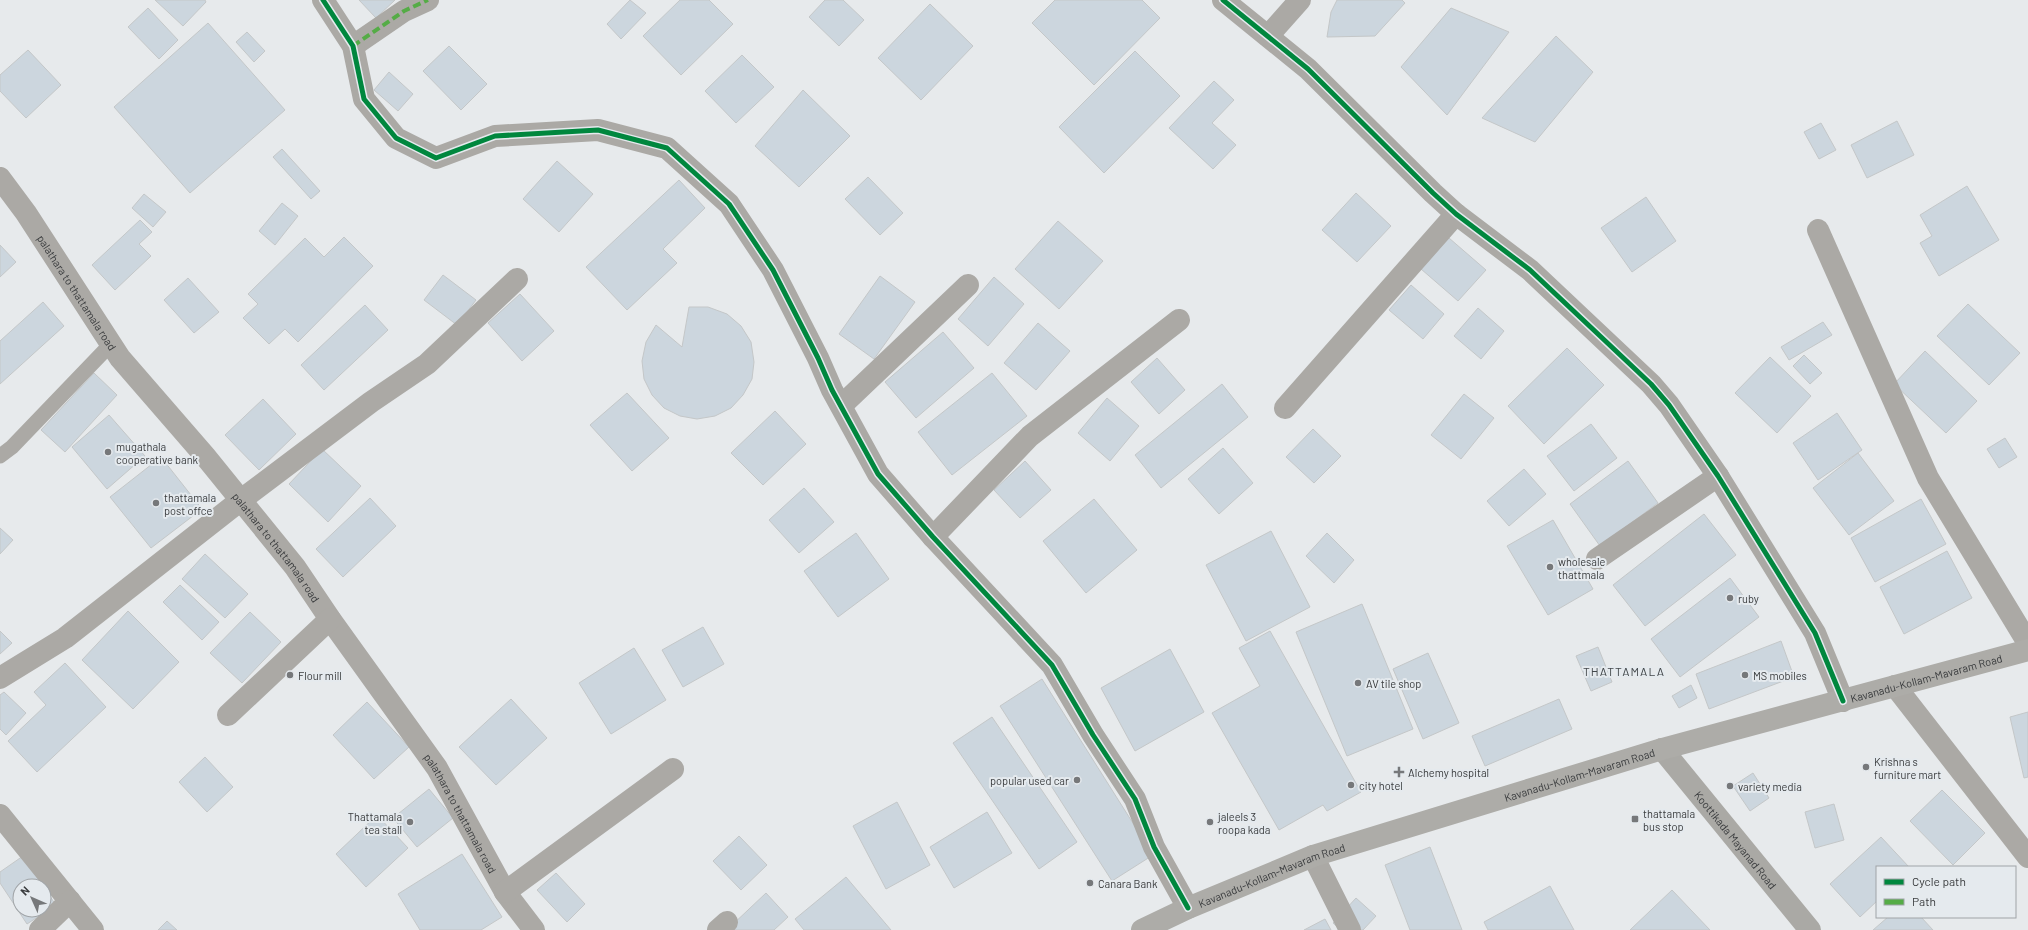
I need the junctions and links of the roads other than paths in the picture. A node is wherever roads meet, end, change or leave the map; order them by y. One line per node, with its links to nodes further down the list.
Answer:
1 (323, 0): 6 (street)
2 (428, 0): 6 (street)
3 (1223, 0): 5 (street)
4 (1300, 0): 5 (street)
5 (1268, 36): 8 (street)
6 (353, 46): 14 (street)
7 (0, 178): 13 (street, palathara to thattamala road)
8 (1456, 214): 15 (street); 17 (street)
9 (1818, 230): 22 (street)
10 (517, 279): 18 (street)
11 (968, 285): 14 (street)
12 (1179, 320): 19 (street)
13 (110, 345): 16 (lane); 18 (street, palathara to thattamala road)
14 (842, 405): 19 (street)
15 (1285, 408)
16 (0, 456)
17 (1718, 476): 20 (street); 26 (street)
18 (241, 500): 21 (street, palathara to thattamala road); 24 (street)
19 (933, 537): 35 (street)
20 (1597, 559)
21 (330, 619): 27 (street); 33 (street, palathara to thattamala road)
22 (2028, 643)
23 (2028, 650): 25 (main road, Kavanadu-Kollam-Mavaram Road)
24 (0, 678)
25 (1895, 686): 26 (main road, Kavanadu-Kollam-Mavaram Road); 32 (street)
26 (1843, 701): 28 (main road, Kavanadu-Kollam-Mavaram Road)
27 (228, 715)
28 (1662, 749): 31 (main road, Kavanadu-Kollam-Mavaram Road); 41 (main road, Koottikada Mayanad Road)
29 (674, 769): 33 (street)
30 (0, 816): 34 (street)
31 (1313, 856): 35 (main road, Kavanadu-Kollam-Mavaram Road); 40 (street)
32 (2028, 857)
33 (505, 892): 38 (street, palathara to thattamala road)
34 (70, 901): 36 (street); 37 (street)
35 (1188, 908): 39 (main road, Kavanadu-Kollam-Mavaram Road)
36 (40, 930)
37 (93, 930)
38 (534, 930)
39 (1142, 930)
40 (1350, 930)
41 (1810, 930)

